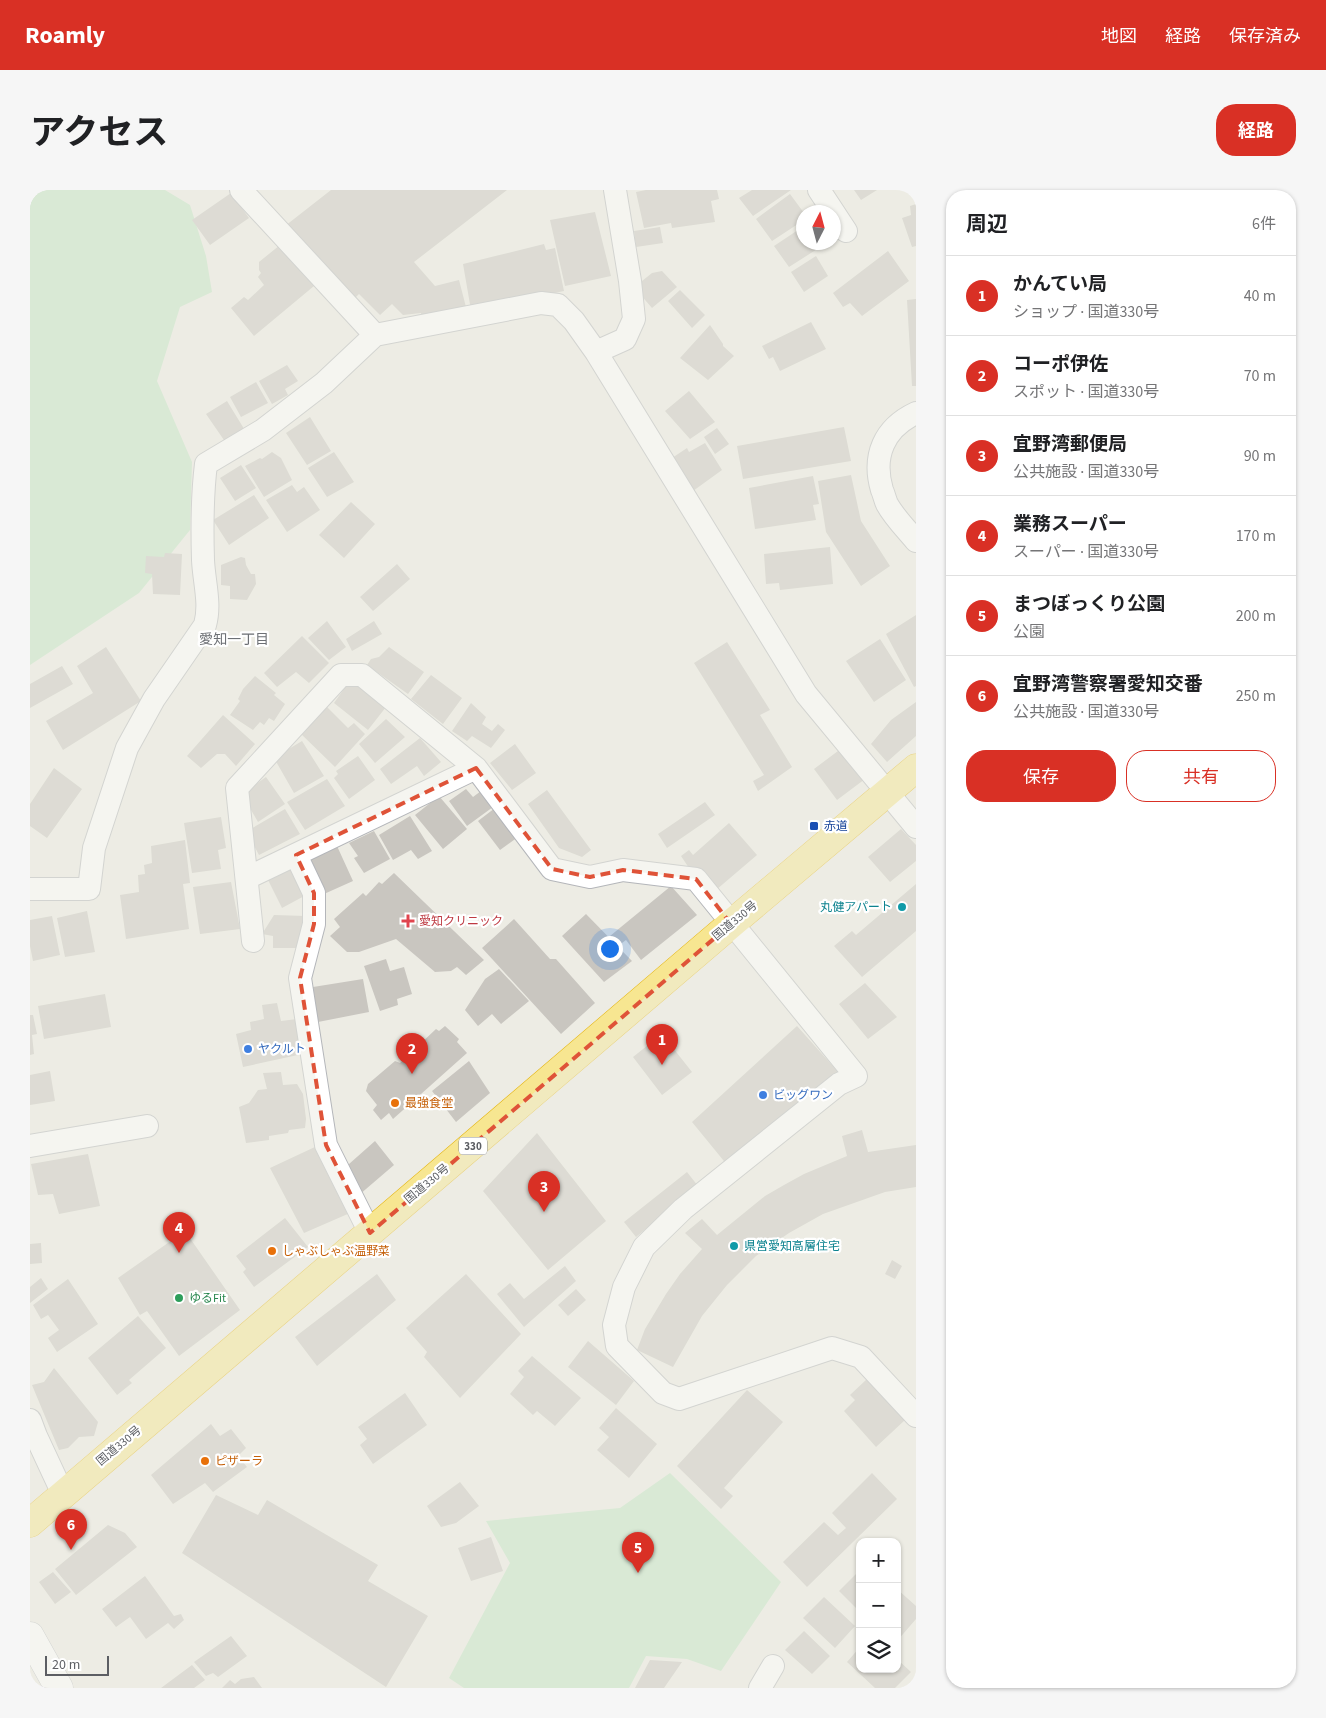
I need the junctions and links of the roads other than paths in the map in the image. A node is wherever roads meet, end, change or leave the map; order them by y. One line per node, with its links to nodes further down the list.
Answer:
1 (241, 190): 5 (street)
2 (616, 190): 6 (street)
3 (819, 190): 4 (street)
4 (846, 231)
5 (374, 335): 6 (street); 15 (street)
6 (596, 352): 11 (street)
7 (916, 413): 8 (street)
8 (916, 541)
9 (476, 768): 13 (street); 14 (street); 16 (street)
10 (916, 768): 11 (highway, 国道330号 / 330)
11 (888, 792): 12 (street); 16 (highway, 国道330号 / 330)
12 (916, 826)
13 (296, 855): 14 (street); 20 (street)
14 (247, 878): 17 (street)
15 (30, 889)
16 (731, 924): 20 (highway, 国道330号 / 330); 21 (street)
17 (253, 941)
18 (147, 1126): 19 (street)
19 (30, 1146)
20 (370, 1233): 23 (highway, 国道330号 / 330)
21 (916, 1416)
22 (30, 1420): 23 (street)
23 (63, 1494): 24 (highway, 国道330号 / 330)
24 (30, 1523)
25 (30, 1636): 27 (street)
26 (773, 1666): 28 (street)
27 (59, 1688)
28 (760, 1688)

